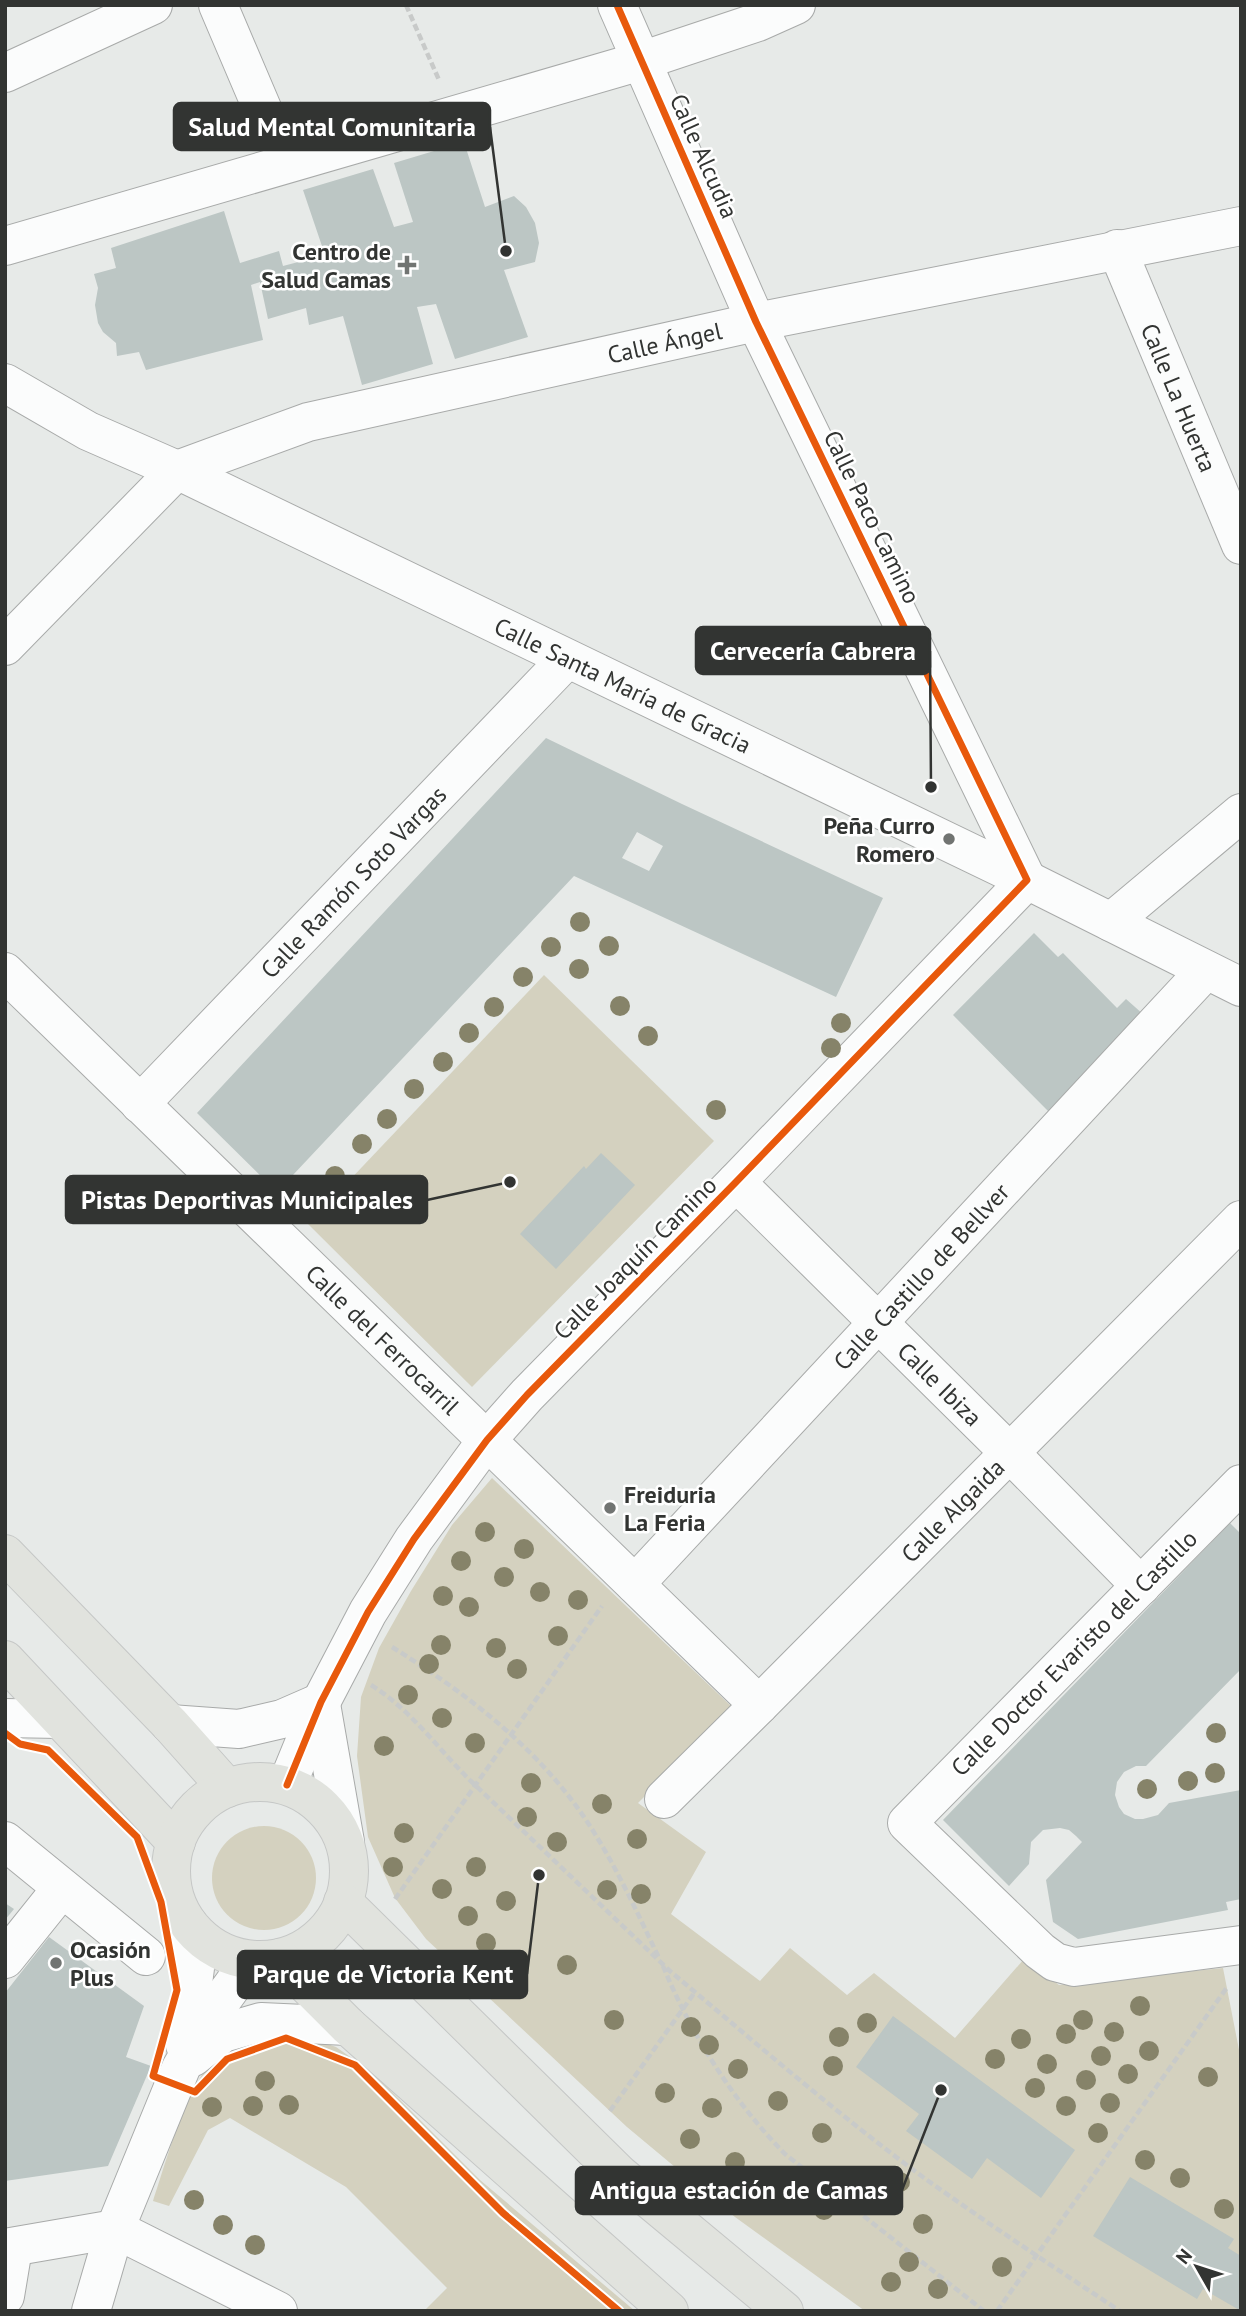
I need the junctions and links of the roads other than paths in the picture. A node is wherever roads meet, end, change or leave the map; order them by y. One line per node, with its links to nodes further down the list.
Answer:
1 (153, 5): 6 (street)
2 (218, 5): 7 (street)
3 (617, 5): 5 (street, Calle Alcudia)
4 (796, 5): 5 (street)
5 (641, 61): 9 (street); 11 (street, Calle Alcudia)
6 (5, 73)
7 (267, 121)
8 (1241, 226): 10 (street, Calle Ángel)
9 (5, 246)
10 (1117, 249): 11 (street, Calle Ángel); 14 (street, Calle La Huerta)
11 (756, 322): 13 (street, Calle Ángel); 18 (street, Calle Paco Camino)
12 (5, 383): 13 (street, Calle Santa María de Gracia)
13 (177, 470): 15 (street); 16 (street, Calle Santa María de Gracia)
14 (1241, 545)
15 (5, 646)
16 (567, 659): 18 (street, Calle Santa María de Gracia); 23 (street, Calle Ramón Soto Vargas)
17 (1241, 813): 19 (street)
18 (1027, 880): 19 (street, Calle Santa María de Gracia); 24 (street, Calle Joaquín Camino)
19 (1111, 922): 20 (street, Calle Santa María de Gracia)
20 (1206, 970): 22 (street, Calle Santa María de Gracia); 26 (street, Calle Castillo de Bellver)
21 (5, 972): 23 (street, Calle del Ferrocarril)
22 (1241, 987)
23 (140, 1104): 27 (street, Calle del Ferrocarril)
24 (736, 1182): 26 (street, Calle Ibiza); 27 (street, Calle Joaquín Camino)
25 (1241, 1220): 28 (street, Calle Algaida)
26 (878, 1324): 28 (street, Calle Ibiza); 31 (street, Calle Castillo de Bellver)
27 (487, 1440): 31 (street, Calle del Ferrocarril); 34 (street, Calle Joaquín Camino)
28 (1009, 1452): 32 (street, Calle Ibiza); 35 (street, Calle Algaida)
29 (1241, 1484): 32 (street, Calle Doctor Evaristo del Castillo)
30 (5, 1554): 38 (main road)
31 (630, 1579): 35 (street, Calle del Ferrocarril)
32 (1141, 1586): 51 (street, Calle Doctor Evaristo del Castillo)
33 (5, 1660): 37 (main road)
34 (321, 1702): 38 (street); 39 (street, Calle Joaquín Camino); 44 (street)
35 (760, 1706): 41 (street, Calle Algaida)
36 (5, 1718): 37 (street)
37 (60, 1719): 43 (main road)
38 (170, 1724): 40 (main road)
39 (287, 1785): 40 (main road); 44 (main road)
40 (227, 1788): 43 (main road)
41 (664, 1799)
42 (5, 1841): 45 (street)
43 (176, 1842): 47 (main road)
44 (345, 1842): 46 (main road)
45 (62, 1888): 48 (street); 49 (street)
46 (343, 1902): 50 (main road); 60 (main road)
47 (188, 1924): 50 (main road); 53 (street)
48 (146, 1956)
49 (5, 1959)
50 (266, 1959): 52 (main road); 53 (street)
51 (1237, 1962)
52 (348, 2026): 53 (street); 59 (main road)
53 (181, 2068): 54 (street)
54 (115, 2229): 55 (street); 57 (street); 58 (street)
55 (9, 2248): 56 (street)
56 (5, 2295)
57 (91, 2311)
58 (278, 2311)
59 (668, 2311)
60 (784, 2311)

